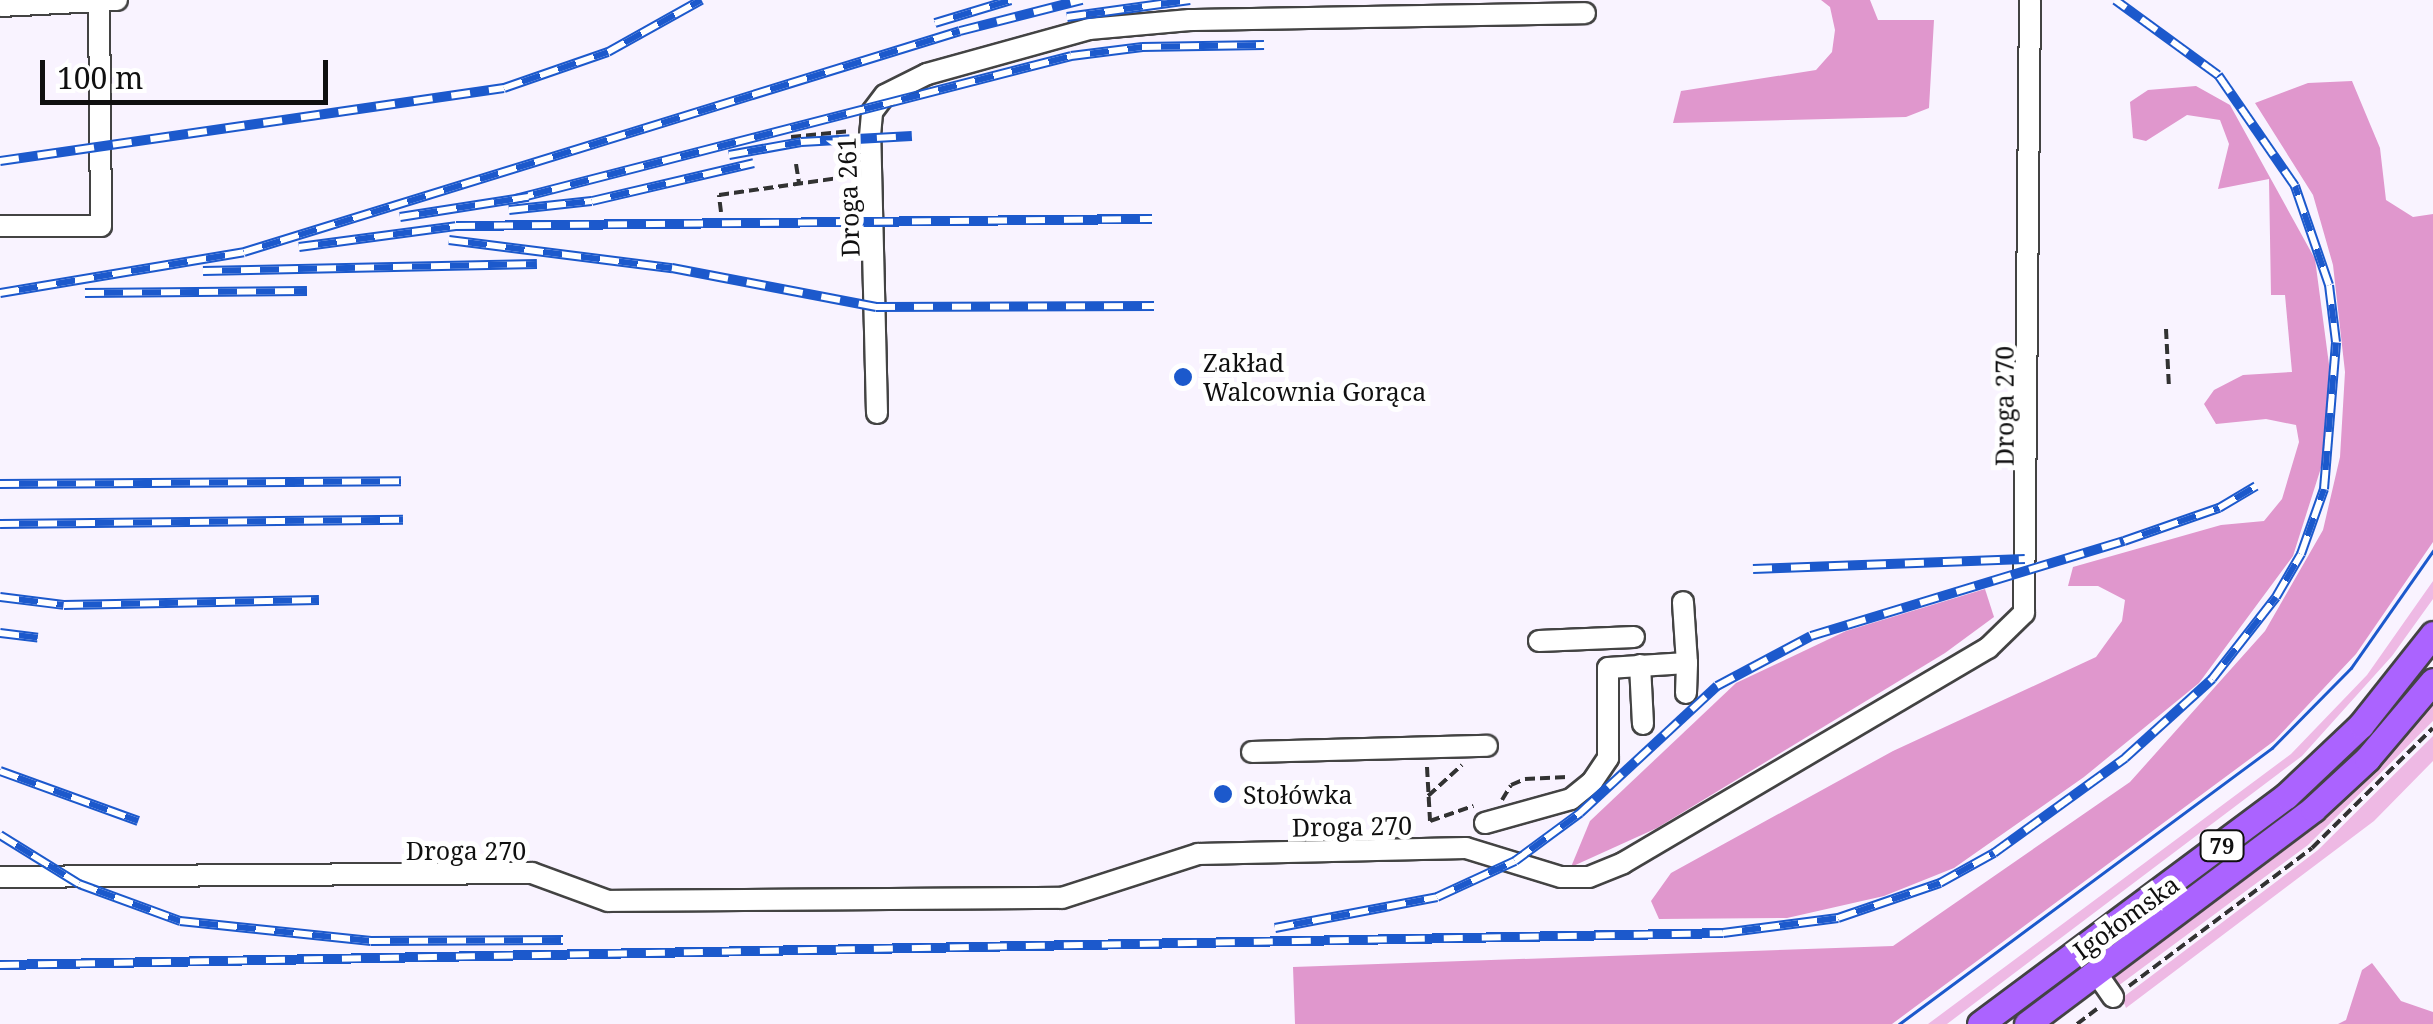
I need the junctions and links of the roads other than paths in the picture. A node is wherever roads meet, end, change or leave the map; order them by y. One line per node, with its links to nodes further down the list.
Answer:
1 (117, 0): 3 (lane)
2 (2030, 0): 20 (lane, Droga 270)
3 (99, 1): 4 (lane); 6 (lane)
4 (0, 6)
5 (1585, 12): 7 (lane, Droga 261)
6 (0, 226)
7 (877, 413)
8 (1683, 602): 12 (lane)
9 (2433, 634): 23 (main road, Igołomska / 79)
10 (1634, 638): 11 (lane)
11 (1540, 641)
12 (1687, 663): 13 (lane); 15 (lane)
13 (1640, 666): 16 (lane); 19 (lane)
14 (2433, 682): 21 (main road, Igołomska / 79)
15 (1686, 693)
16 (1643, 724)
17 (1485, 746): 18 (lane)
18 (1252, 752)
19 (1485, 815)
20 (0, 877)
21 (2097, 974): 22 (lane); 24 (main road, Igołomska / 79)
22 (2113, 997)
23 (1980, 1024)
24 (2027, 1024)

